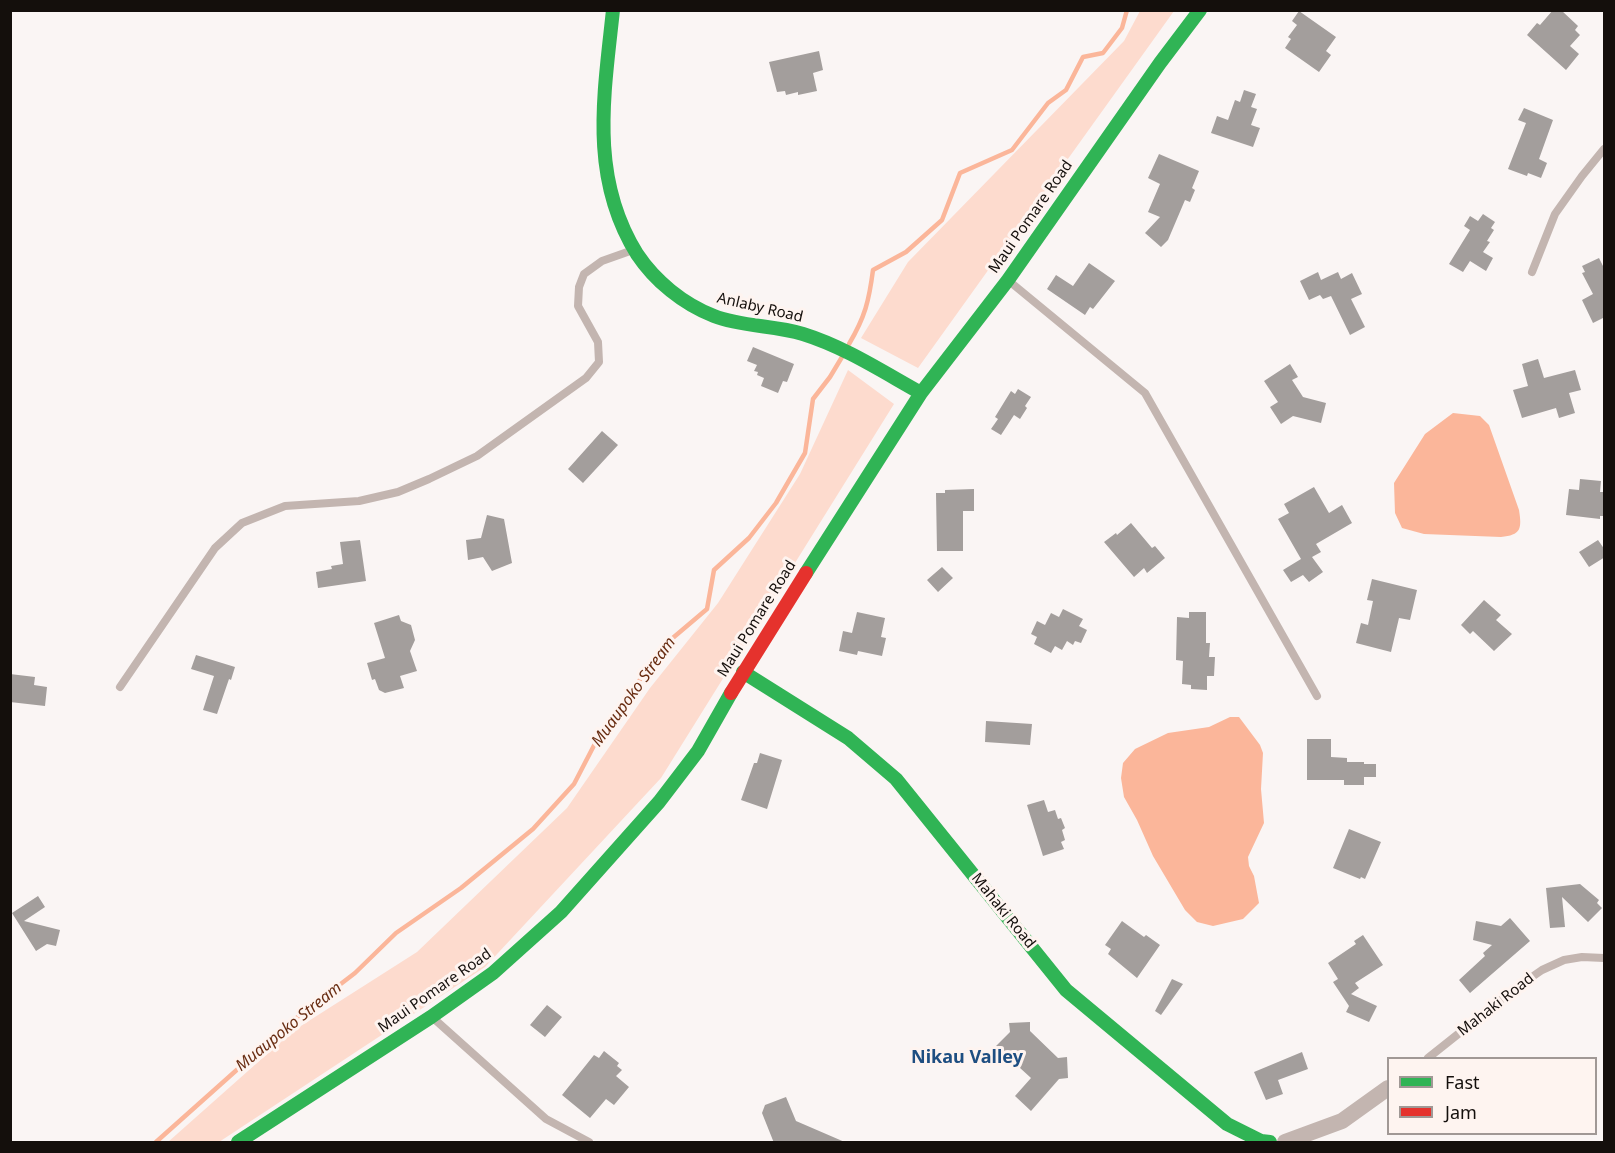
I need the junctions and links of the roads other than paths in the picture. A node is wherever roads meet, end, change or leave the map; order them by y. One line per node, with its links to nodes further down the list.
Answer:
1 (614, 10): 4 (street, Anlaby Road)
2 (1200, 10): 6 (street, Maui Pomare Road)
3 (1605, 149): 5 (lane)
4 (633, 250): 7 (street, Anlaby Road); 9 (lane)
5 (1532, 272)
6 (1008, 280): 7 (street, Maui Pomare Road); 10 (lane)
7 (921, 393): 8 (street, Maui Pomare Road)
8 (743, 672): 12 (street, Maui Pomare Road); 17 (street, Mahaki Road)
9 (120, 687)
10 (1317, 696)
11 (1605, 958): 13 (lane, Mahaki Road)
12 (431, 1017): 15 (street, Maui Pomare Road); 16 (lane)
13 (1430, 1057)
14 (1387, 1089): 18 (street)
15 (238, 1143)
16 (589, 1143)
17 (1270, 1143)
18 (1285, 1143)

